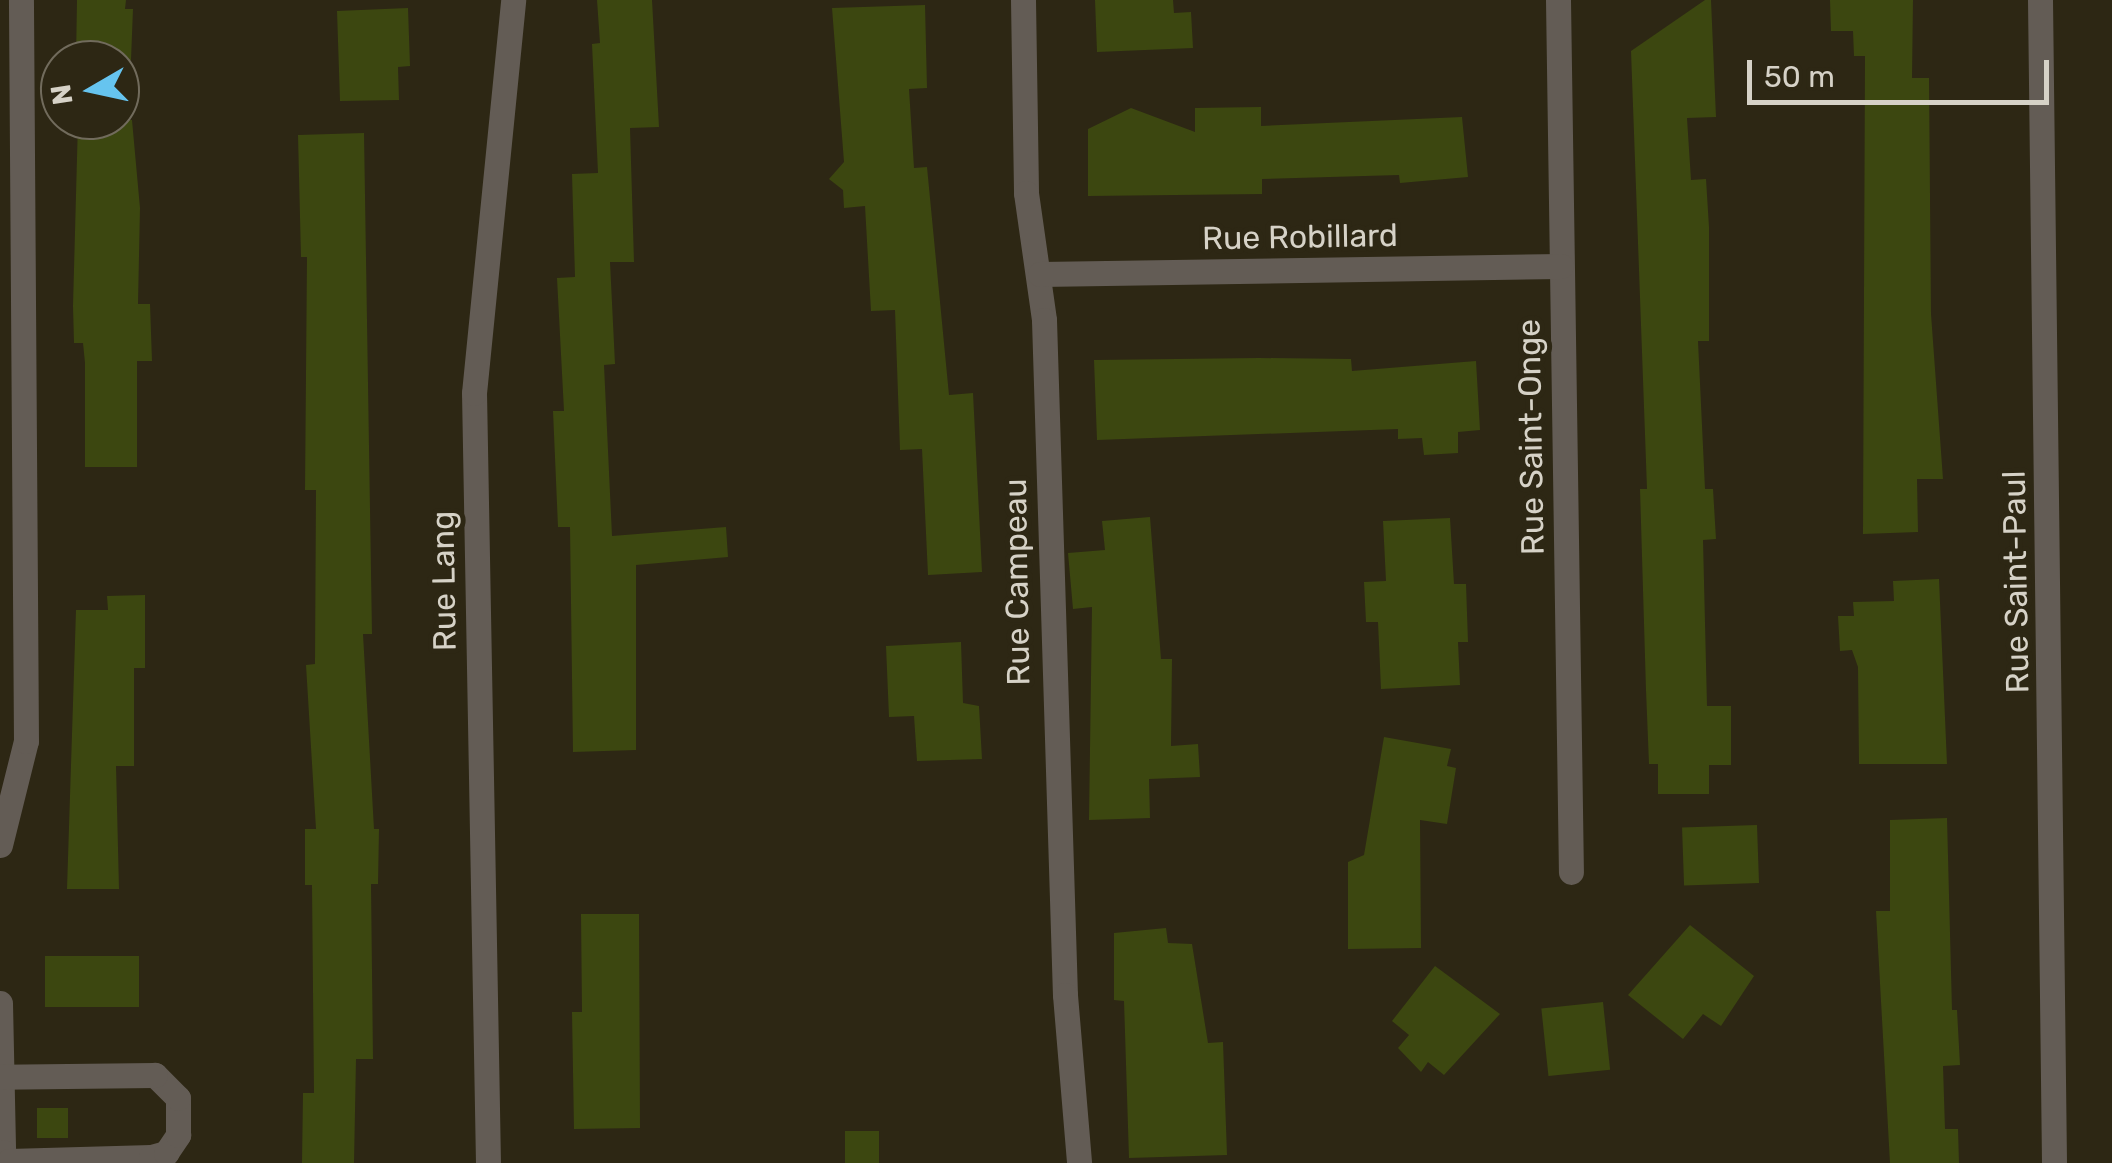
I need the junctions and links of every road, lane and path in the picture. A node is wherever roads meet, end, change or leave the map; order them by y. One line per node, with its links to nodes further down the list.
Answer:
1 (20, 0): 8 (street)
2 (513, 0): 12 (street, Rue Lang)
3 (1022, 0): 7 (street, Rue Campeau)
4 (1558, 0): 6 (street, Rue Saint-Onge)
5 (2040, 0): 14 (street, Rue Saint-Paul)
6 (1561, 266): 7 (street, Rue Robillard); 9 (street, Rue Saint-Onge)
7 (1040, 274): 13 (street, Rue Campeau)
8 (0, 845)
9 (1571, 872)
10 (0, 1003): 11 (street)
11 (2, 1077): 11 (street)
12 (488, 1163)
13 (1079, 1163)
14 (2054, 1163)

